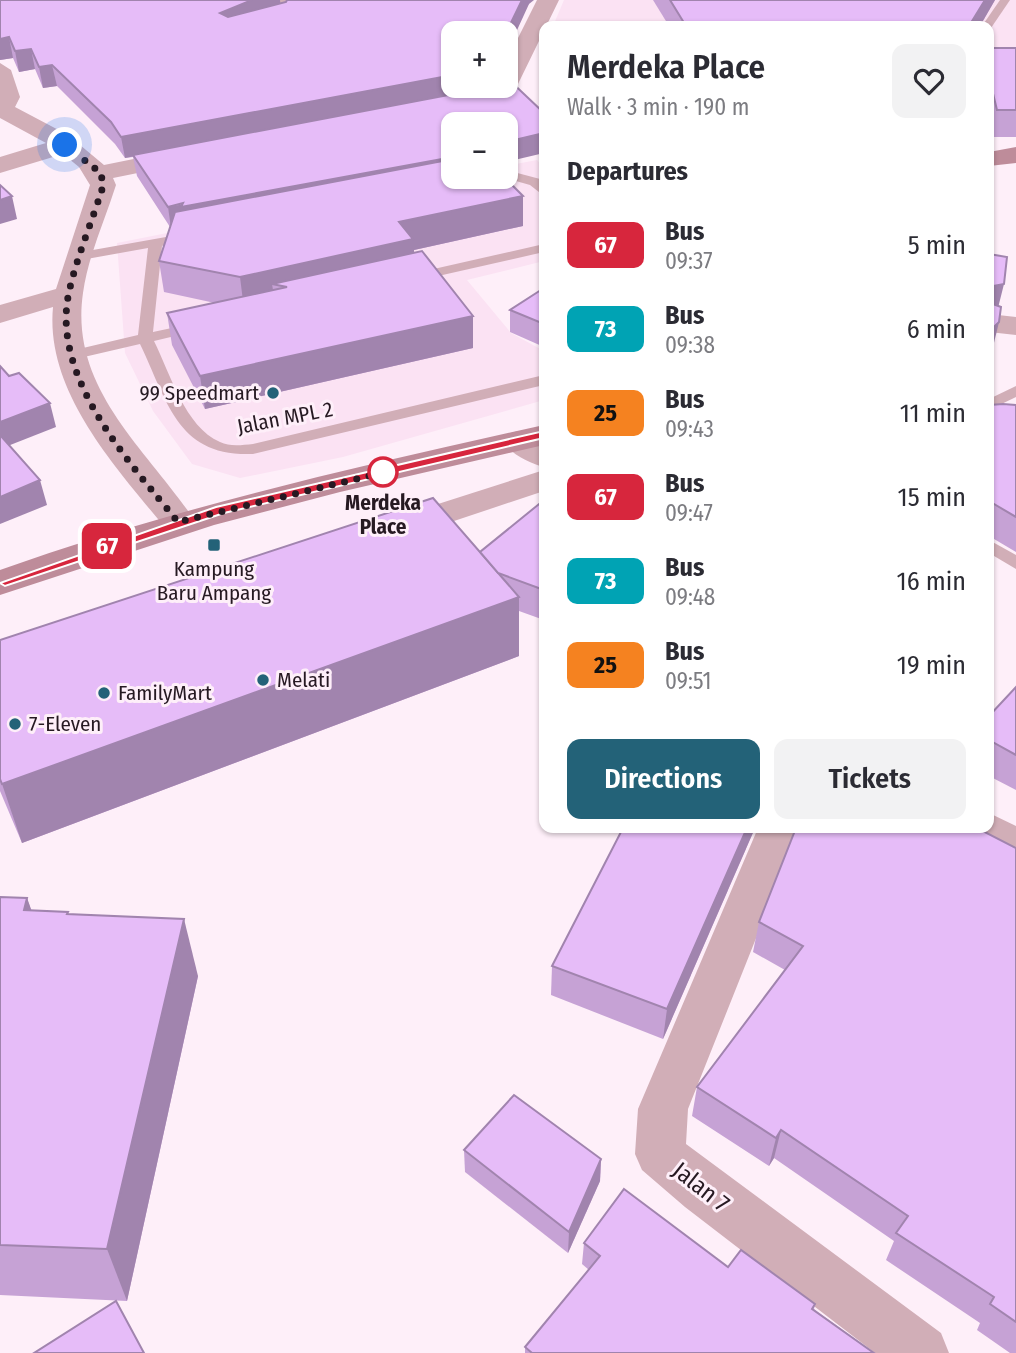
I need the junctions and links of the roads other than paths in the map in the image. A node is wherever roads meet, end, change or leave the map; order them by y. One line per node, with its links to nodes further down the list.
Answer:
1 (239, 0): 5 (street)
2 (300, 0): 5 (lane)
3 (548, 0): 7 (street)
4 (1005, 0): 6 (lane)
5 (291, 6)
6 (990, 21)
7 (518, 53)
8 (0, 70): 9 (street)
9 (1, 109): 10 (street)
10 (65, 145): 14 (street); 15 (street)
11 (208, 152): 15 (street)
12 (1016, 155): 13 (street)
13 (994, 158)
14 (0, 165)
15 (101, 173): 21 (street)
16 (518, 177): 17 (lane)
17 (539, 186)
18 (182, 237): 19 (lane)
19 (155, 243): 21 (lane); 28 (lane)
20 (539, 249): 22 (lane)
21 (81, 256): 23 (street)
22 (398, 281)
23 (68, 294): 24 (street); 29 (street)
24 (0, 314)
25 (211, 323): 28 (lane)
26 (994, 324): 27 (street)
27 (1016, 326)
28 (145, 338): 29 (lane); 30 (lane, Jalan MPL 2)
29 (71, 355): 35 (street)
30 (539, 381)
31 (1016, 391): 32 (lane)
32 (994, 402)
33 (536, 444): 35 (street)
34 (539, 482): 36 (street)
35 (178, 522): 39 (street)
36 (372, 538)
37 (994, 548): 38 (lane)
38 (1016, 562)
39 (0, 583)
40 (777, 833): 43 (street, Jalan 7)
41 (993, 833): 42 (street)
42 (1016, 846)
43 (921, 1353)

